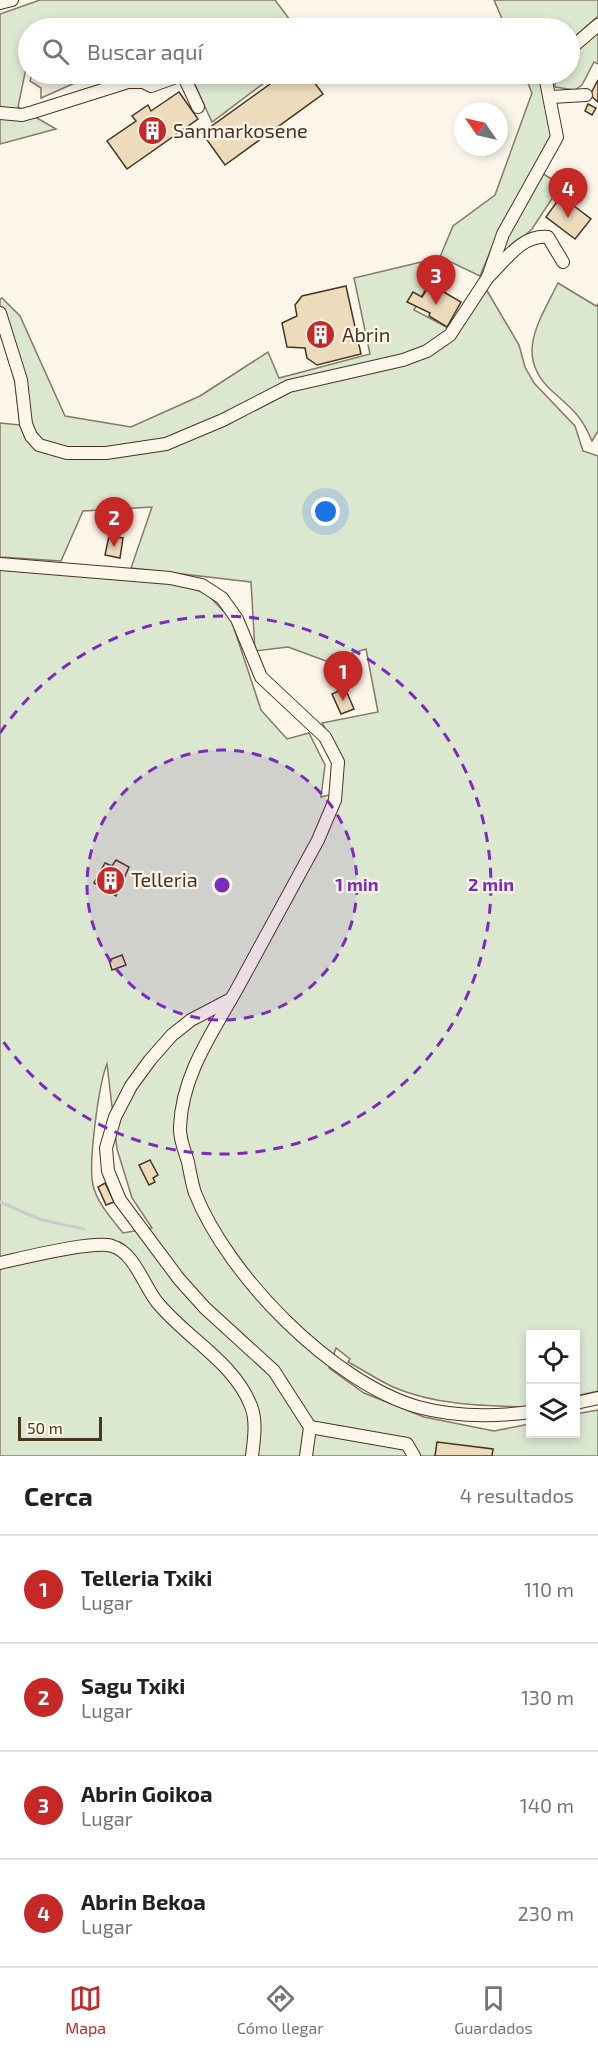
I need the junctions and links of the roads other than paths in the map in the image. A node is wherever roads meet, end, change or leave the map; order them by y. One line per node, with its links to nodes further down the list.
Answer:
1 (12, 0): 2 (street)
2 (0, 3)
3 (598, 25): 4 (street)
4 (580, 41)
5 (126, 84): 11 (street)
6 (187, 84): 10 (street)
7 (547, 84): 9 (street)
8 (586, 95): 9 (street)
9 (551, 97): 13 (street)
10 (198, 107)
11 (0, 112)
12 (563, 262): 13 (street)
13 (488, 277): 14 (street)
14 (0, 313)
15 (0, 564): 16 (street)
16 (232, 998): 20 (street); 21 (street)
17 (0, 1263): 22 (street)
18 (598, 1398): 19 (street)
19 (580, 1402)
20 (526, 1413)
21 (310, 1426): 23 (street); 24 (street)
22 (252, 1456)
23 (306, 1456)
24 (414, 1456)

